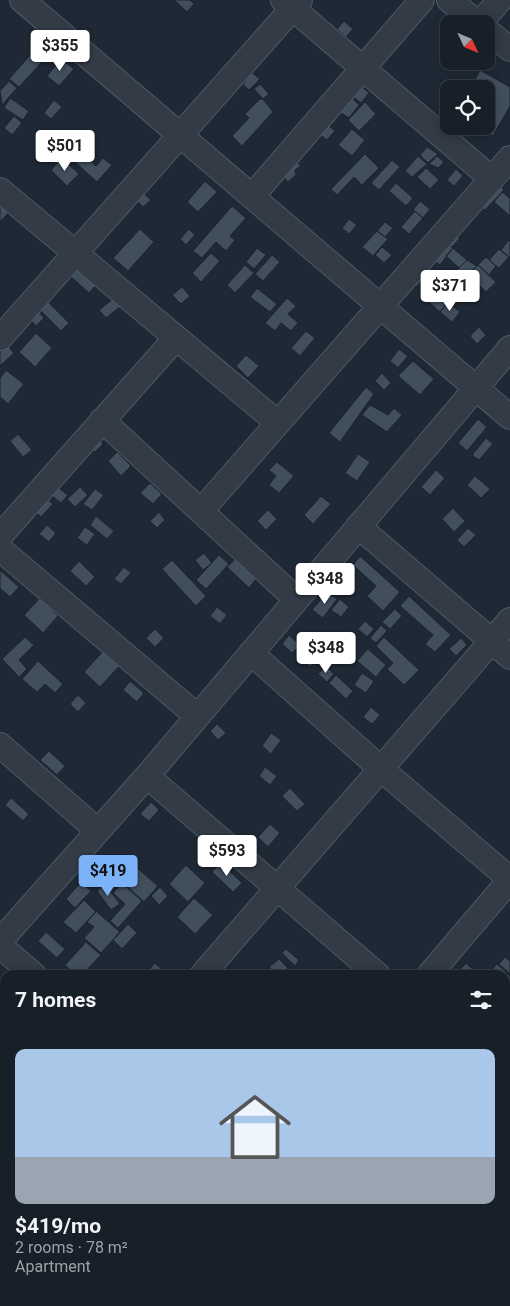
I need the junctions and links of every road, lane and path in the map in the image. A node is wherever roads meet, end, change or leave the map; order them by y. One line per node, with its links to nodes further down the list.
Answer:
1 (22, 0): 11 (street)
2 (422, 0): 10 (street)
3 (449, 0): 6 (street)
4 (500, 0): 7 (street)
5 (292, 3): 10 (street); 11 (street)
6 (468, 15)
7 (487, 15)
8 (495, 37): 9 (street)
9 (510, 49)
10 (363, 68): 13 (street); 15 (street)
11 (182, 135): 15 (street); 16 (street)
12 (510, 158): 13 (street)
13 (492, 179): 17 (street)
14 (0, 190): 16 (street)
15 (252, 195): 17 (street)
16 (75, 254): 18 (street); 19 (street)
17 (380, 307): 21 (street); 24 (street)
18 (0, 338)
19 (176, 338): 23 (street); 24 (street)
20 (510, 348): 21 (street)
21 (475, 387): 22 (street); 26 (street)
22 (510, 417)
23 (102, 420): 25 (street); 27 (street)
24 (278, 423): 25 (street)
25 (200, 511): 29 (street)
26 (358, 526): 29 (street); 31 (street)
27 (0, 536)
28 (0, 549): 34 (street)
29 (296, 599): 32 (street)
30 (510, 620): 31 (street)
31 (492, 641): 33 (street); 36 (street)
32 (251, 653): 34 (street); 36 (street)
33 (510, 657)
34 (197, 716): 37 (street)
35 (0, 746): 38 (street)
36 (380, 768): 39 (street); 40 (street)
37 (147, 776): 38 (street); 40 (street)
38 (98, 831): 41 (street)
39 (510, 880): 46 (street)
40 (277, 888): 44 (street); 45 (street)
41 (0, 941)
42 (0, 946): 43 (street)
43 (28, 970)
44 (206, 970)
45 (372, 970)
46 (433, 970)

